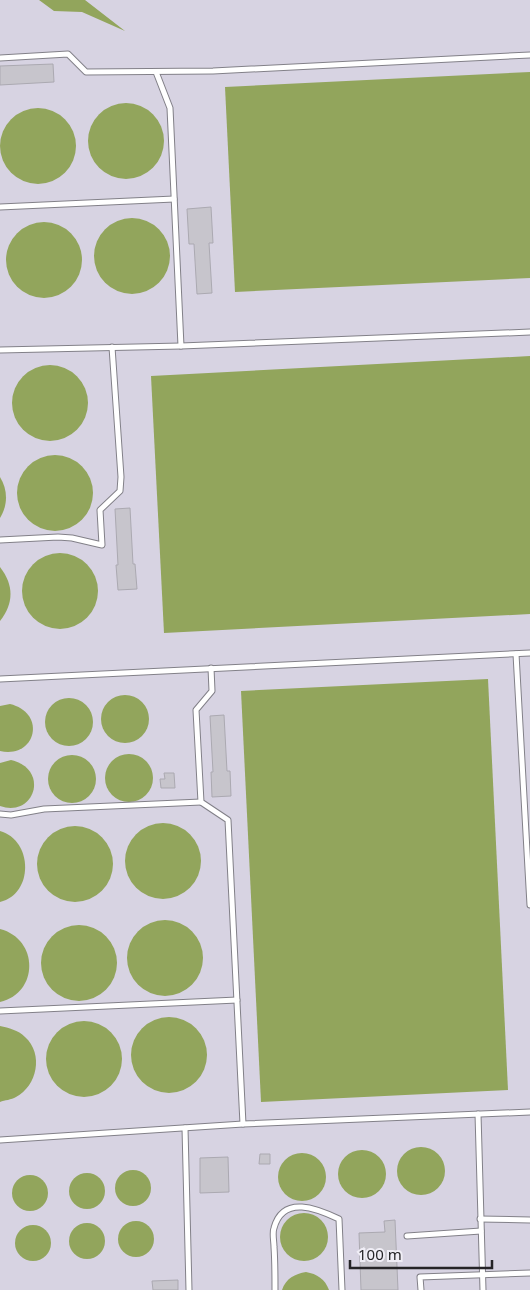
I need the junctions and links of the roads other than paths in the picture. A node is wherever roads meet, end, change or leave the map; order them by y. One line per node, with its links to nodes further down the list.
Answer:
1 (530, 55): 3 (lane)
2 (0, 58): 3 (lane)
3 (156, 72): 4 (lane)
4 (174, 200): 5 (lane); 7 (lane)
5 (0, 207)
6 (530, 332): 7 (lane)
7 (181, 346): 8 (lane)
8 (112, 347): 9 (lane); 10 (lane)
9 (0, 350)
10 (0, 540)
11 (530, 653): 12 (lane)
12 (516, 654): 13 (lane); 17 (lane)
13 (212, 668): 14 (lane); 15 (lane)
14 (0, 679)
15 (201, 802): 16 (lane); 18 (lane)
16 (0, 814)
17 (530, 905)
18 (237, 1000): 19 (lane); 22 (lane)
19 (0, 1011)
20 (530, 1112): 21 (lane)
21 (478, 1114): 22 (lane); 25 (lane)
22 (243, 1124): 23 (lane)
23 (185, 1128): 24 (lane); 31 (lane)
24 (0, 1140)
25 (480, 1219): 26 (lane); 27 (lane)
26 (530, 1220)
27 (480, 1231): 28 (lane); 29 (lane)
28 (407, 1236)
29 (482, 1274): 30 (lane); 34 (lane); 35 (lane)
30 (530, 1274)
31 (189, 1290)
32 (275, 1290): 33 (lane)
33 (342, 1290)
34 (421, 1290)
35 (483, 1290)

